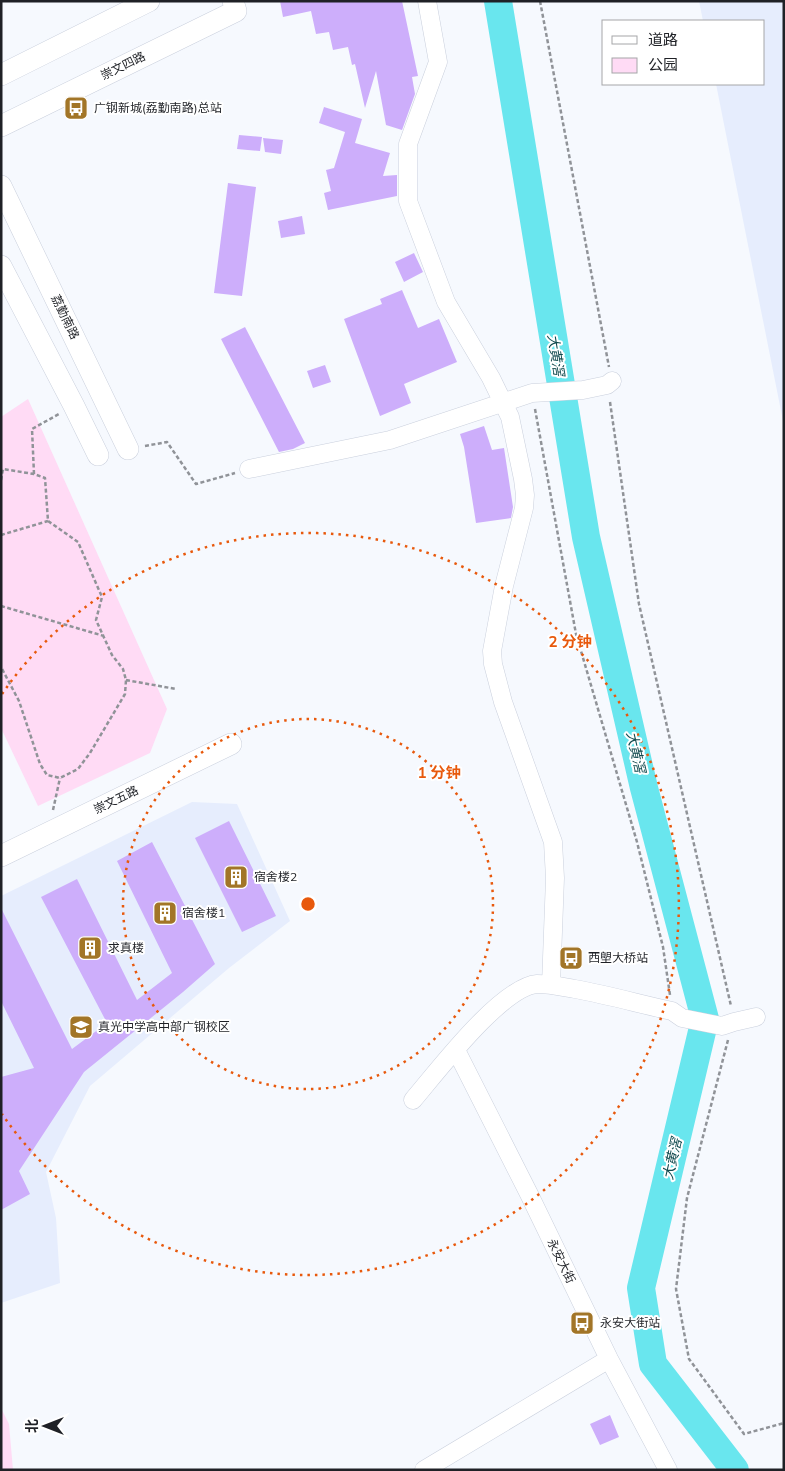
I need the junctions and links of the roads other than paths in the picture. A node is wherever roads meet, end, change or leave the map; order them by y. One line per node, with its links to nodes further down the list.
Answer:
1 (149, 1): 4 (street)
2 (233, 1): 5 (street, 崇文四路)
3 (427, 1): 9 (street)
4 (1, 75)
5 (1, 126)
6 (1, 186): 10 (street, 荔勤南路)
7 (1, 266): 11 (street)
8 (610, 383): 9 (street)
9 (504, 402): 12 (street); 15 (street)
10 (128, 449)
11 (98, 455)
12 (249, 469)
13 (231, 744): 14 (street, 崇文五路)
14 (1, 856)
15 (551, 985): 16 (street); 17 (street)
16 (756, 1017)
17 (456, 1050): 18 (street); 19 (street, 永安大街)
18 (413, 1100)
19 (609, 1359): 20 (street); 21 (street, 永安大街)
20 (424, 1470)
21 (668, 1470)

